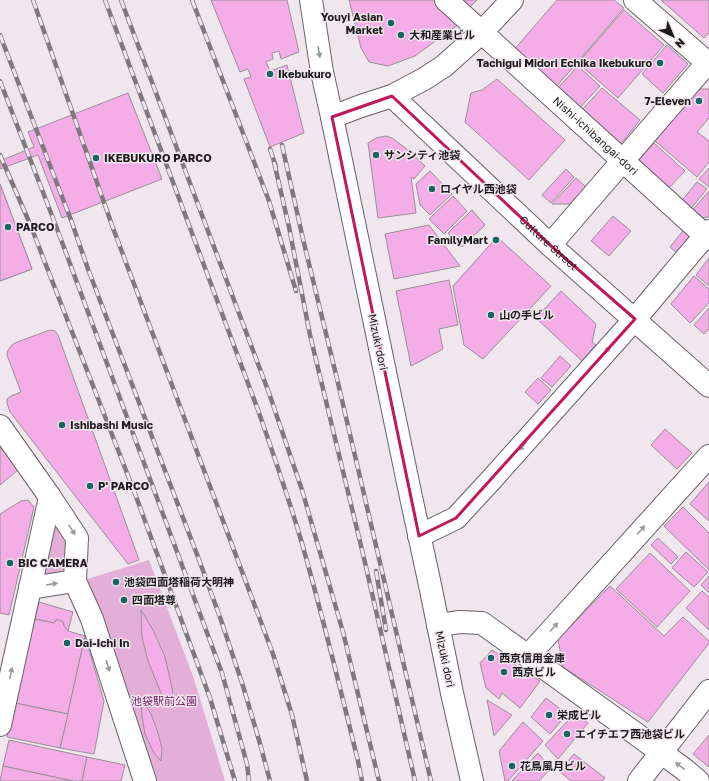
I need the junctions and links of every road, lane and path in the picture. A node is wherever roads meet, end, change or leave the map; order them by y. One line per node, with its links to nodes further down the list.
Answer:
1 (311, 0): 8 (street, Mizuki dori, one-way to 8)
2 (446, 0): 5 (street, Nishi-ichibangai-dori)
3 (512, 0): 5 (street)
4 (636, 0): 6 (street)
5 (482, 32): 7 (street); 9 (street, Nishi-ichibangai-dori)
6 (709, 63): 9 (street)
7 (392, 96): 8 (street); 11 (street, Culture Street)
8 (332, 117): 17 (street, Mizuki dori)
9 (624, 161): 10 (street, Nishi-ichibangai-dori); 11 (street)
10 (708, 236): 12 (street)
11 (550, 245): 12 (street, Culture Street)
12 (635, 319): 13 (street, Culture Street); 17 (street, one-way to 17)
13 (708, 382)
14 (0, 426): 16 (street)
15 (709, 456): 21 (street, one-way to 15)
16 (50, 497): 18 (street, one-way to 18); 19 (street)
17 (419, 536): 20 (street, Mizuki dori)
18 (75, 581): 19 (street, one-way to 18); 25 (street, one-way to 25)
19 (30, 588): 23 (street, one-way to 19)
20 (438, 625): 21 (street); 26 (street, Mizuki dori)
21 (528, 656): 24 (street)
22 (709, 690): 24 (street)
23 (0, 725)
24 (661, 752): 27 (street); 28 (street, one-way to 24)
25 (145, 781)
26 (472, 781)
27 (639, 781)
28 (698, 781)

